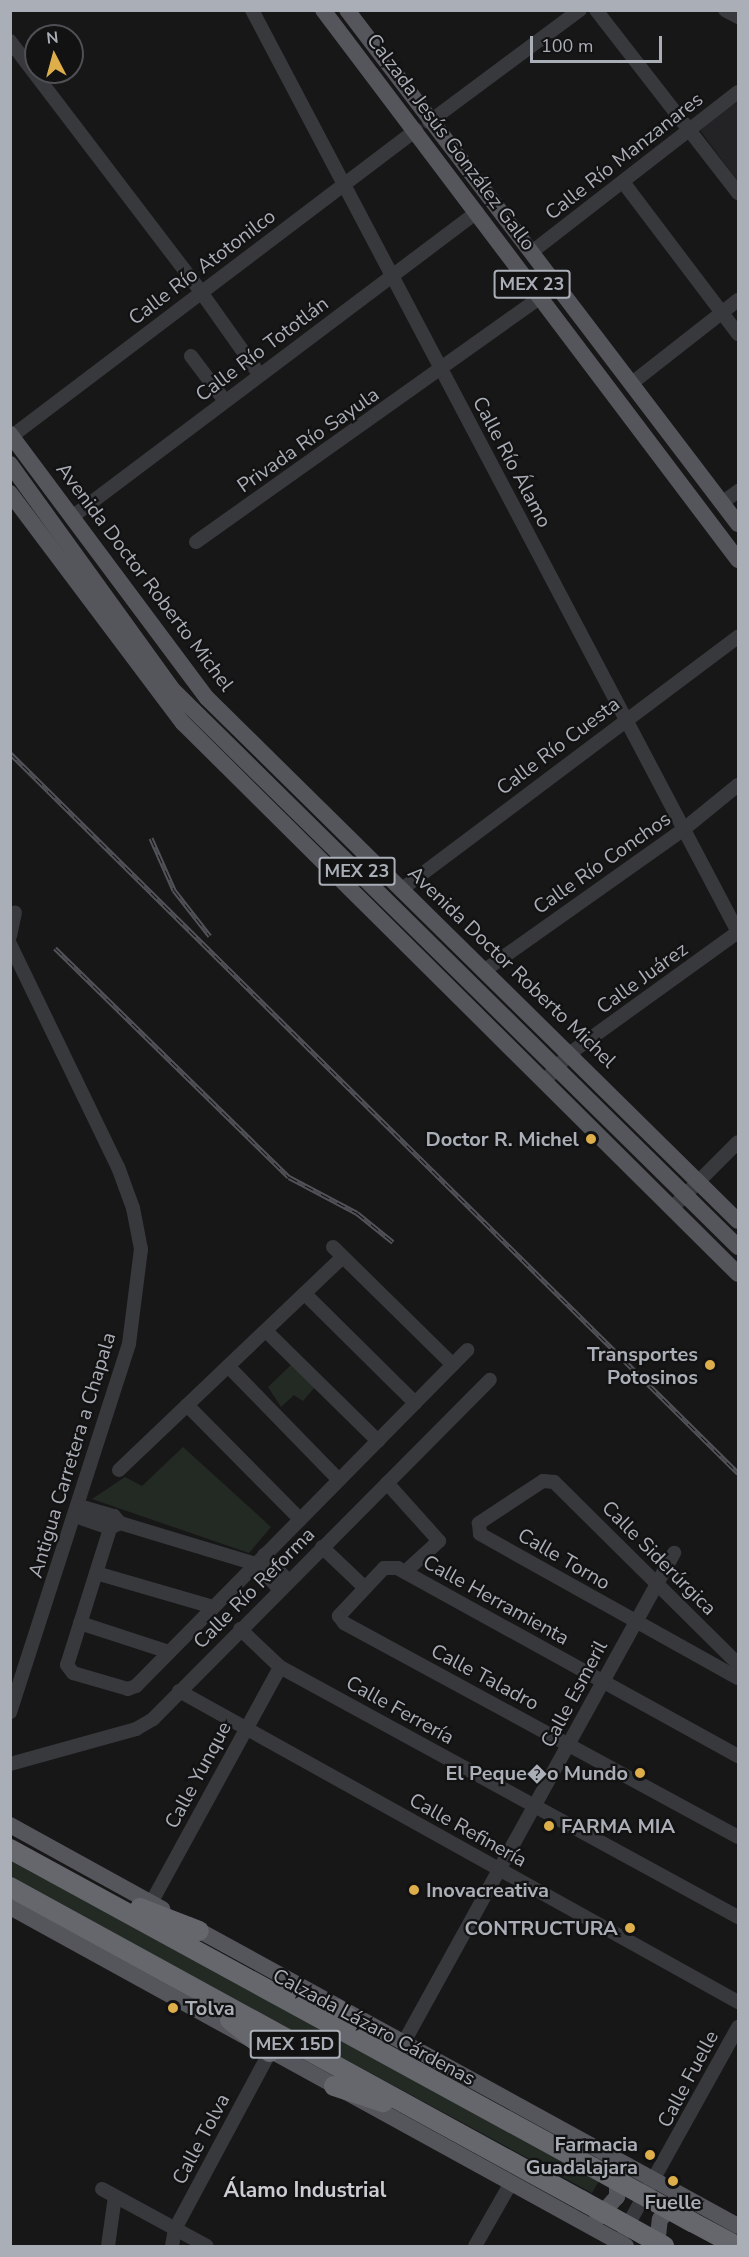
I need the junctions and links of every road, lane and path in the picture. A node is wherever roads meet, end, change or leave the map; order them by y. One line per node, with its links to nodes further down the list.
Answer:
1 (252, 10): 13 (street, Calle Río Álamo)
2 (323, 10): 10 (main road, Calzada Jesús González Gallo / MEX 23)
3 (347, 10): 10 (main road, Calzada Jesús González Gallo / MEX 23)
4 (580, 10): 10 (street, Calle Río Atotonilco)
5 (596, 10): 11 (street)
6 (725, 10): 7 (street)
7 (738, 17)
8 (10, 41): 19 (street)
9 (738, 92): 11 (street, Calle Río Manzanares)
10 (423, 126): 13 (street, Calle Río Atotonilco); 15 (main road, Calzada Jesús González Gallo / MEX 23); 16 (main road, Calzada Jesús González Gallo / MEX 23)
11 (691, 129): 12 (street, Calle Río Manzanares); 14 (street)
12 (622, 182): 16 (street, Calle Río Manzanares); 23 (street)
13 (343, 184): 18 (street, Calle Río Álamo); 19 (street, Calle Río Atotonilco)
14 (738, 193)
15 (477, 212): 17 (main road, Calzada Jesús González Gallo / MEX 23); 18 (street, Calle Río Tototlán)
16 (533, 251): 20 (main road, Calzada Jesús González Gallo / MEX 23)
17 (517, 263): 20 (main road); 21 (main road, Calzada Jesús González Gallo / MEX 23)
18 (392, 277): 26 (street, Calle Río Álamo); 27 (street, Calle Río Tototlán)
19 (201, 292): 27 (street); 30 (street, Calle Río Atotonilco)
20 (563, 293): 28 (main road, Calzada Jesús González Gallo / MEX 23)
21 (541, 297): 26 (street, Privada Río Sayula); 38 (main road, Calzada Jesús González Gallo / MEX 23)
22 (738, 300): 23 (street)
23 (722, 313): 24 (street); 28 (street)
24 (738, 334)
25 (191, 356): 29 (street)
26 (441, 370): 37 (street, Privada Río Sayula); 42 (street, Calle Río Álamo)
27 (259, 374): 29 (street, Calle Río Tototlán)
28 (632, 383): 34 (main road, Calzada Jesús González Gallo / MEX 23)
29 (225, 400): 35 (street, Calle Río Tototlán)
30 (11, 435): 35 (main road, Avenida Doctor Roberto Michel)
31 (10, 464): 32 (main road, Avenida Doctor Roberto Michel / MEX 23)
32 (15, 488): 40 (main road, Avenida Doctor Roberto Michel / MEX 23); 48 (main road, Avenida Doctor Roberto Michel)
33 (738, 490): 34 (street)
34 (723, 502): 36 (main road, Calzada Jesús González Gallo / MEX 23)
35 (72, 517): 39 (main road, Avenida Doctor Roberto Michel)
36 (738, 524)
37 (196, 542)
38 (738, 560)
39 (125, 589): 40 (main road); 45 (main road, Avenida Doctor Roberto Michel)
40 (109, 600): 46 (main road, Avenida Doctor Roberto Michel / MEX 23)
41 (738, 636): 42 (street, Calle Río Cuesta)
42 (627, 721): 44 (street, Calle Río Álamo); 45 (street, Calle Río Cuesta)
43 (738, 785): 44 (street, Calle Río Conchos)
44 (684, 829): 49 (street, Calle Río Álamo); 52 (street, Calle Río Conchos)
45 (402, 889): 52 (main road, Avenida Doctor Roberto Michel)
46 (389, 903): 48 (main road); 53 (main road, Avenida Doctor Roberto Michel / MEX 23)
47 (15, 913): 50 (street)
48 (376, 915): 57 (main road, Avenida Doctor Roberto Michel)
49 (738, 932): 55 (street, Calle Juárez)
50 (10, 936)
51 (10, 944): 78 (street, Antigua Carretera a Chapala)
52 (485, 970): 54 (main road, Avenida Doctor Roberto Michel)
53 (474, 986): 54 (main road); 56 (main road, Avenida Doctor Roberto Michel / MEX 23)
54 (501, 986): 55 (main road, Avenida Doctor Roberto Michel)
55 (570, 1053): 56 (street, Calle Juárez); 59 (main road, Avenida Doctor Roberto Michel)
56 (557, 1067): 57 (street, Calle Juárez); 60 (main road, Avenida Doctor Roberto Michel / MEX 23)
57 (544, 1082): 61 (main road, Avenida Doctor Roberto Michel)
58 (738, 1142): 59 (street)
59 (699, 1181): 60 (street); 62 (main road, Avenida Doctor Roberto Michel)
60 (686, 1194): 61 (street); 63 (main road, Avenida Doctor Roberto Michel / MEX 23)
61 (672, 1208): 64 (main road, Avenida Doctor Roberto Michel)
62 (738, 1221)
63 (738, 1247)
64 (738, 1274)
65 (305, 1294): 66 (street); 68 (street); 71 (street)
66 (266, 1331): 69 (street); 73 (street)
67 (467, 1350): 68 (street)
68 (453, 1365): 71 (street)
69 (228, 1366): 72 (street); 75 (street)
70 (490, 1380): 77 (street, Calle Río Reforma)
71 (415, 1403): 73 (street)
72 (187, 1405): 74 (street); 79 (street)
73 (378, 1441): 75 (street)
74 (119, 1470)
75 (339, 1480): 79 (street)
76 (551, 1481): 86 (street, Calle Siderúrgica); 90 (street, Calle Torno)
77 (387, 1483): 81 (street, Calle Río Reforma); 84 (street)
78 (77, 1511): 80 (street); 99 (street, Antigua Carretera a Chapala)
79 (300, 1519): 83 (street)
80 (115, 1523): 83 (street); 85 (street)
81 (322, 1547): 87 (street, Calle Río Reforma); 88 (street)
82 (674, 1553): 86 (street, Calle Esmeril)
83 (260, 1560): 87 (street); 89 (street)
84 (405, 1572): 88 (street, Calle Herramienta); 97 (street, Calle Herramienta)
85 (96, 1573): 89 (street); 91 (street)
86 (656, 1582): 90 (street, Calle Esmeril); 94 (street, Calle Siderúrgica)
87 (284, 1585): 92 (street, Calle Río Reforma)
88 (365, 1588): 101 (street, Calle Taladro)
89 (213, 1607): 93 (street)
90 (634, 1622): 96 (street, Calle Torno); 97 (street, Calle Esmeril)
91 (80, 1623): 93 (street); 93 (street)
92 (240, 1629): 95 (street, Calle Ferrería); 98 (street, Calle Río Reforma)
93 (169, 1652)
94 (738, 1664)
95 (280, 1667): 100 (street, Calle Yunque); 104 (street, Calle Ferrería)
96 (738, 1678)
97 (603, 1680): 101 (street, Calle Esmeril); 102 (street, Calle Herramienta)
98 (179, 1691): 100 (street, Calle Refinería); 103 (street, Calle Río Reforma)
99 (10, 1712)
100 (244, 1729): 108 (street, Calle Refinería); 111 (street, Calle Yunque)
101 (569, 1744): 104 (street, Calle Esmeril); 106 (street, Calle Taladro)
102 (738, 1756)
103 (10, 1764)
104 (535, 1806): 108 (street, Calle Esmeril); 113 (street, Calle Ferrería)
105 (10, 1825): 111 (main road, Calzada Lázaro Cárdenas)
106 (738, 1837)
107 (10, 1849): 109 (highway, Calzada Lázaro Cárdenas / MEX 15D)
108 (500, 1869): 116 (street, Calle Refinería); 119 (street, Calle Esmeril)
109 (67, 1880): 114 (highway); 122 (highway, Calzada Lázaro Cárdenas / MEX 15D)
110 (10, 1887): 115 (highway, MEX 15D)
111 (151, 1903): 114 (main road, Calzada Lázaro Cárdenas)
112 (10, 1907): 120 (main road)
113 (738, 1917)
114 (199, 1931): 117 (main road, Calzada Lázaro Cárdenas)
115 (123, 1950): 120 (highway); 124 (highway, MEX 15D)
116 (738, 2002)
117 (338, 2009): 119 (main road, Calzada Lázaro Cárdenas); 122 (highway)
118 (738, 2027): 125 (street, Calle Fuelle)
119 (404, 2042): 123 (main road, Calzada Lázaro Cárdenas)
120 (270, 2052): 121 (main road); 132 (street, Calle Tolva)
121 (334, 2086): 124 (highway); 126 (main road)
122 (539, 2136): 140 (highway, Calzada Lázaro Cárdenas / MEX 15D, bridge)
123 (610, 2157): 125 (main road, Calzada Lázaro Cárdenas); 130 (main road)
124 (542, 2179): 139 (highway, MEX 15D, bridge)
125 (656, 2181): 129 (main road, Calzada Lázaro Cárdenas); 133 (street, Calle Fuelle)
126 (511, 2183): 130 (main road); 137 (street)
127 (102, 2188): 128 (street)
128 (115, 2196): 132 (street); 134 (street)
129 (688, 2198): 131 (main road, Calzada Lázaro Cárdenas); 138 (main road)
130 (585, 2224): 133 (main road)
131 (738, 2226)
132 (175, 2229): 135 (street, Calle Tolva); 136 (street)
133 (620, 2245)
134 (108, 2247)
135 (172, 2247)
136 (207, 2247)
137 (475, 2247)
138 (657, 2247)
139 (664, 2247)
140 (737, 2247)

